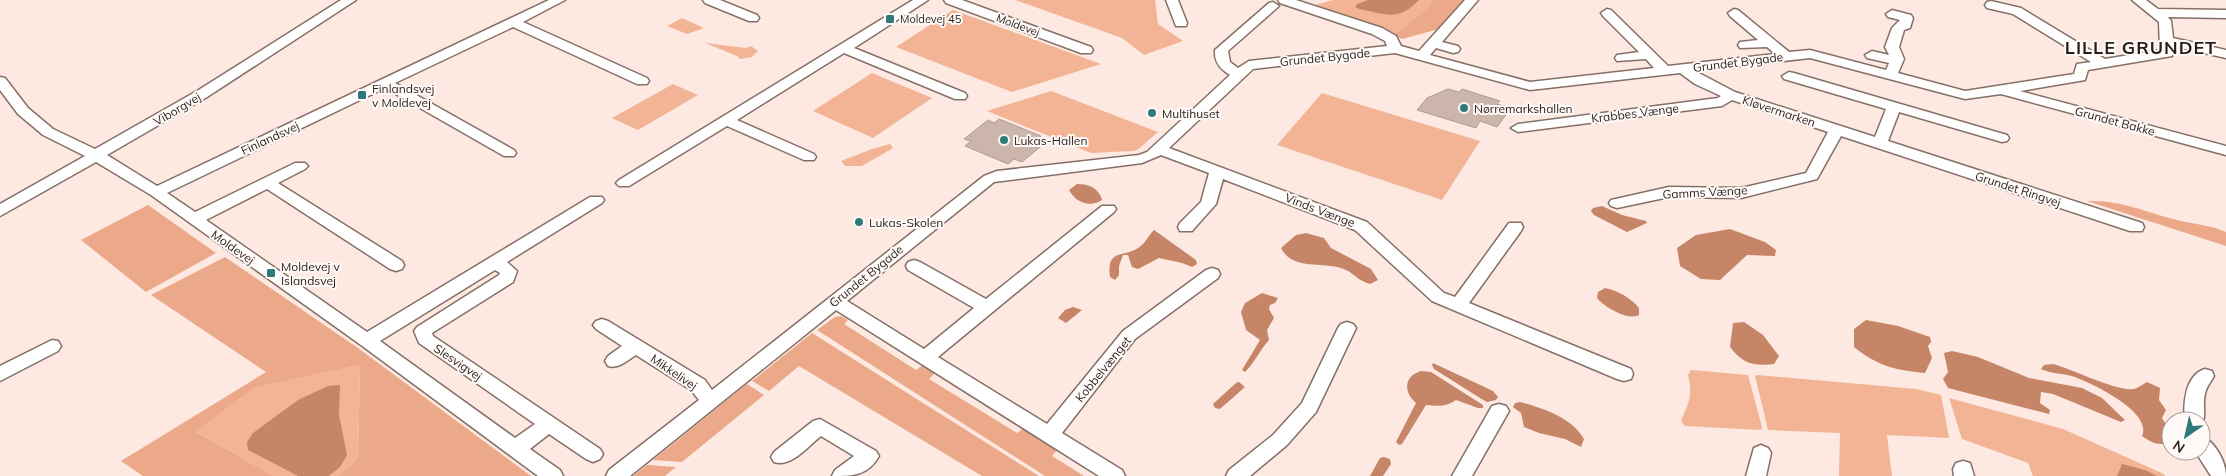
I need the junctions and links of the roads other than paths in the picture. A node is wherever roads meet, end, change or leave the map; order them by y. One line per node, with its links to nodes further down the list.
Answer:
1 (334, 0): 59 (street, Viborgvej)
2 (350, 0): 59 (street, Viborgvej)
3 (559, 0): 18 (street, Finlandsvej)
4 (709, 0): 17 (street)
5 (922, 0): 24 (street)
6 (950, 0): 27 (street, Moldevej)
7 (1172, 0): 19 (street)
8 (1472, 0): 21 (street)
9 (2138, 0): 15 (street)
10 (1278, 3): 25 (street); 40 (street)
11 (1991, 5): 28 (street)
12 (1607, 13): 30 (street)
13 (1734, 13): 22 (street)
14 (1892, 14): 36 (street)
15 (2157, 14): 16 (street); 20 (street)
16 (2226, 14)
17 (752, 18)
18 (513, 22): 44 (street); 45 (street, Finlandsvej)
19 (1181, 23)
20 (2166, 40): 29 (street); 37 (street, Grundet Bygade)
21 (1433, 43): 26 (street); 33 (street)
22 (1768, 43): 23 (street); 34 (street)
23 (1745, 45)
24 (843, 48): 48 (street); 50 (street)
25 (1395, 49): 33 (street, Grundet Bygade); 40 (street, Grundet Bygade)
26 (1453, 49)
27 (1086, 50)
28 (2086, 52): 32 (street); 37 (street)
29 (2226, 54)
30 (1650, 55): 35 (street); 39 (street)
31 (1872, 55): 36 (street)
32 (2067, 55)
33 (1422, 56): 39 (street, Grundet Bygade)
34 (1785, 56): 38 (street, Grundet Bygade); 41 (street, Grundet Bygade)
35 (1622, 58)
36 (1896, 61): 41 (street)
37 (2104, 64): 46 (street, Grundet Bygade)
38 (1683, 69): 39 (street, Grundet Bygade); 47 (street, Kløvermarken)
39 (1665, 71)
40 (1239, 74): 55 (street, Grundet Bygade)
41 (1891, 75): 46 (street, Grundet Bygade)
42 (1789, 76): 49 (street)
43 (0, 81): 59 (street, Moldevej)
44 (642, 81)
45 (385, 84): 58 (street); 65 (street, Finlandsvej)
46 (2004, 90): 57 (street, Grundet Bakke)
47 (1730, 95): 51 (street, Krabbes Vænge); 52 (street, Kløvermarken)
48 (960, 96)
49 (1894, 107): 53 (street); 54 (street)
50 (726, 120): 60 (street); 64 (street)
51 (1518, 128)
52 (1837, 129): 54 (street, Kløvermarken); 68 (street, Gamms Vænge)
53 (2002, 138)
54 (1880, 143): 56 (street, Kløvermarken)
55 (1159, 149): 62 (street, Vinds Vænge); 79 (street, Grundet Bygade)
56 (1901, 150): 74 (street, Grundet Ringvej)
57 (2226, 151)
58 (509, 153)
59 (92, 154): 65 (street, Moldevej); 66 (street, Viborgvej); 70 (street, Viborgvej)
60 (809, 157)
61 (300, 166): 63 (street)
62 (1217, 171): 72 (street); 80 (street, Vinds Vænge)
63 (268, 183): 71 (street); 76 (street)
64 (624, 183)
65 (156, 192): 71 (street, Moldevej)
66 (0, 199)
67 (596, 200): 75 (street)
68 (1617, 203)
69 (1108, 209): 81 (street)
70 (0, 211)
71 (195, 220): 84 (street, Moldevej)
72 (1186, 227)
73 (1515, 227): 80 (street)
74 (2136, 227)
75 (496, 262): 84 (street); 95 (street, Slesvigvej)
76 (396, 265)
77 (914, 266): 81 (street)
78 (1212, 274): 96 (street, Kobbelvænget)
79 (834, 301): 87 (street); 92 (street, Grundet Bygade)
80 (1458, 305): 90 (street, Vinds Vænge)
81 (986, 308): 87 (street)
82 (602, 325): 86 (street, Mikkelivej)
83 (1347, 328): 106 (street)
84 (367, 341): 97 (street, Moldevej)
85 (52, 346): 89 (street)
86 (635, 346): 88 (street); 92 (street, Mikkelivej)
87 (925, 358): 96 (street)
88 (614, 361)
89 (0, 374)
90 (1624, 374)
91 (2204, 376): 94 (street)
92 (712, 399): 104 (street, Grundet Bygade)
93 (1499, 411): 107 (street)
94 (2195, 411)
95 (549, 424): 97 (street); 99 (street, Slesvigvej)
96 (1049, 435): 105 (street)
97 (515, 448): 103 (street, Moldevej)
98 (1761, 453): 108 (street)
99 (593, 454)
100 (781, 457): 102 (street)
101 (2211, 459): 109 (street)
102 (852, 474)
103 (553, 476)
104 (616, 476)
105 (1115, 476)
106 (1236, 476)
107 (1462, 476)
108 (1756, 476)
109 (2222, 476)

